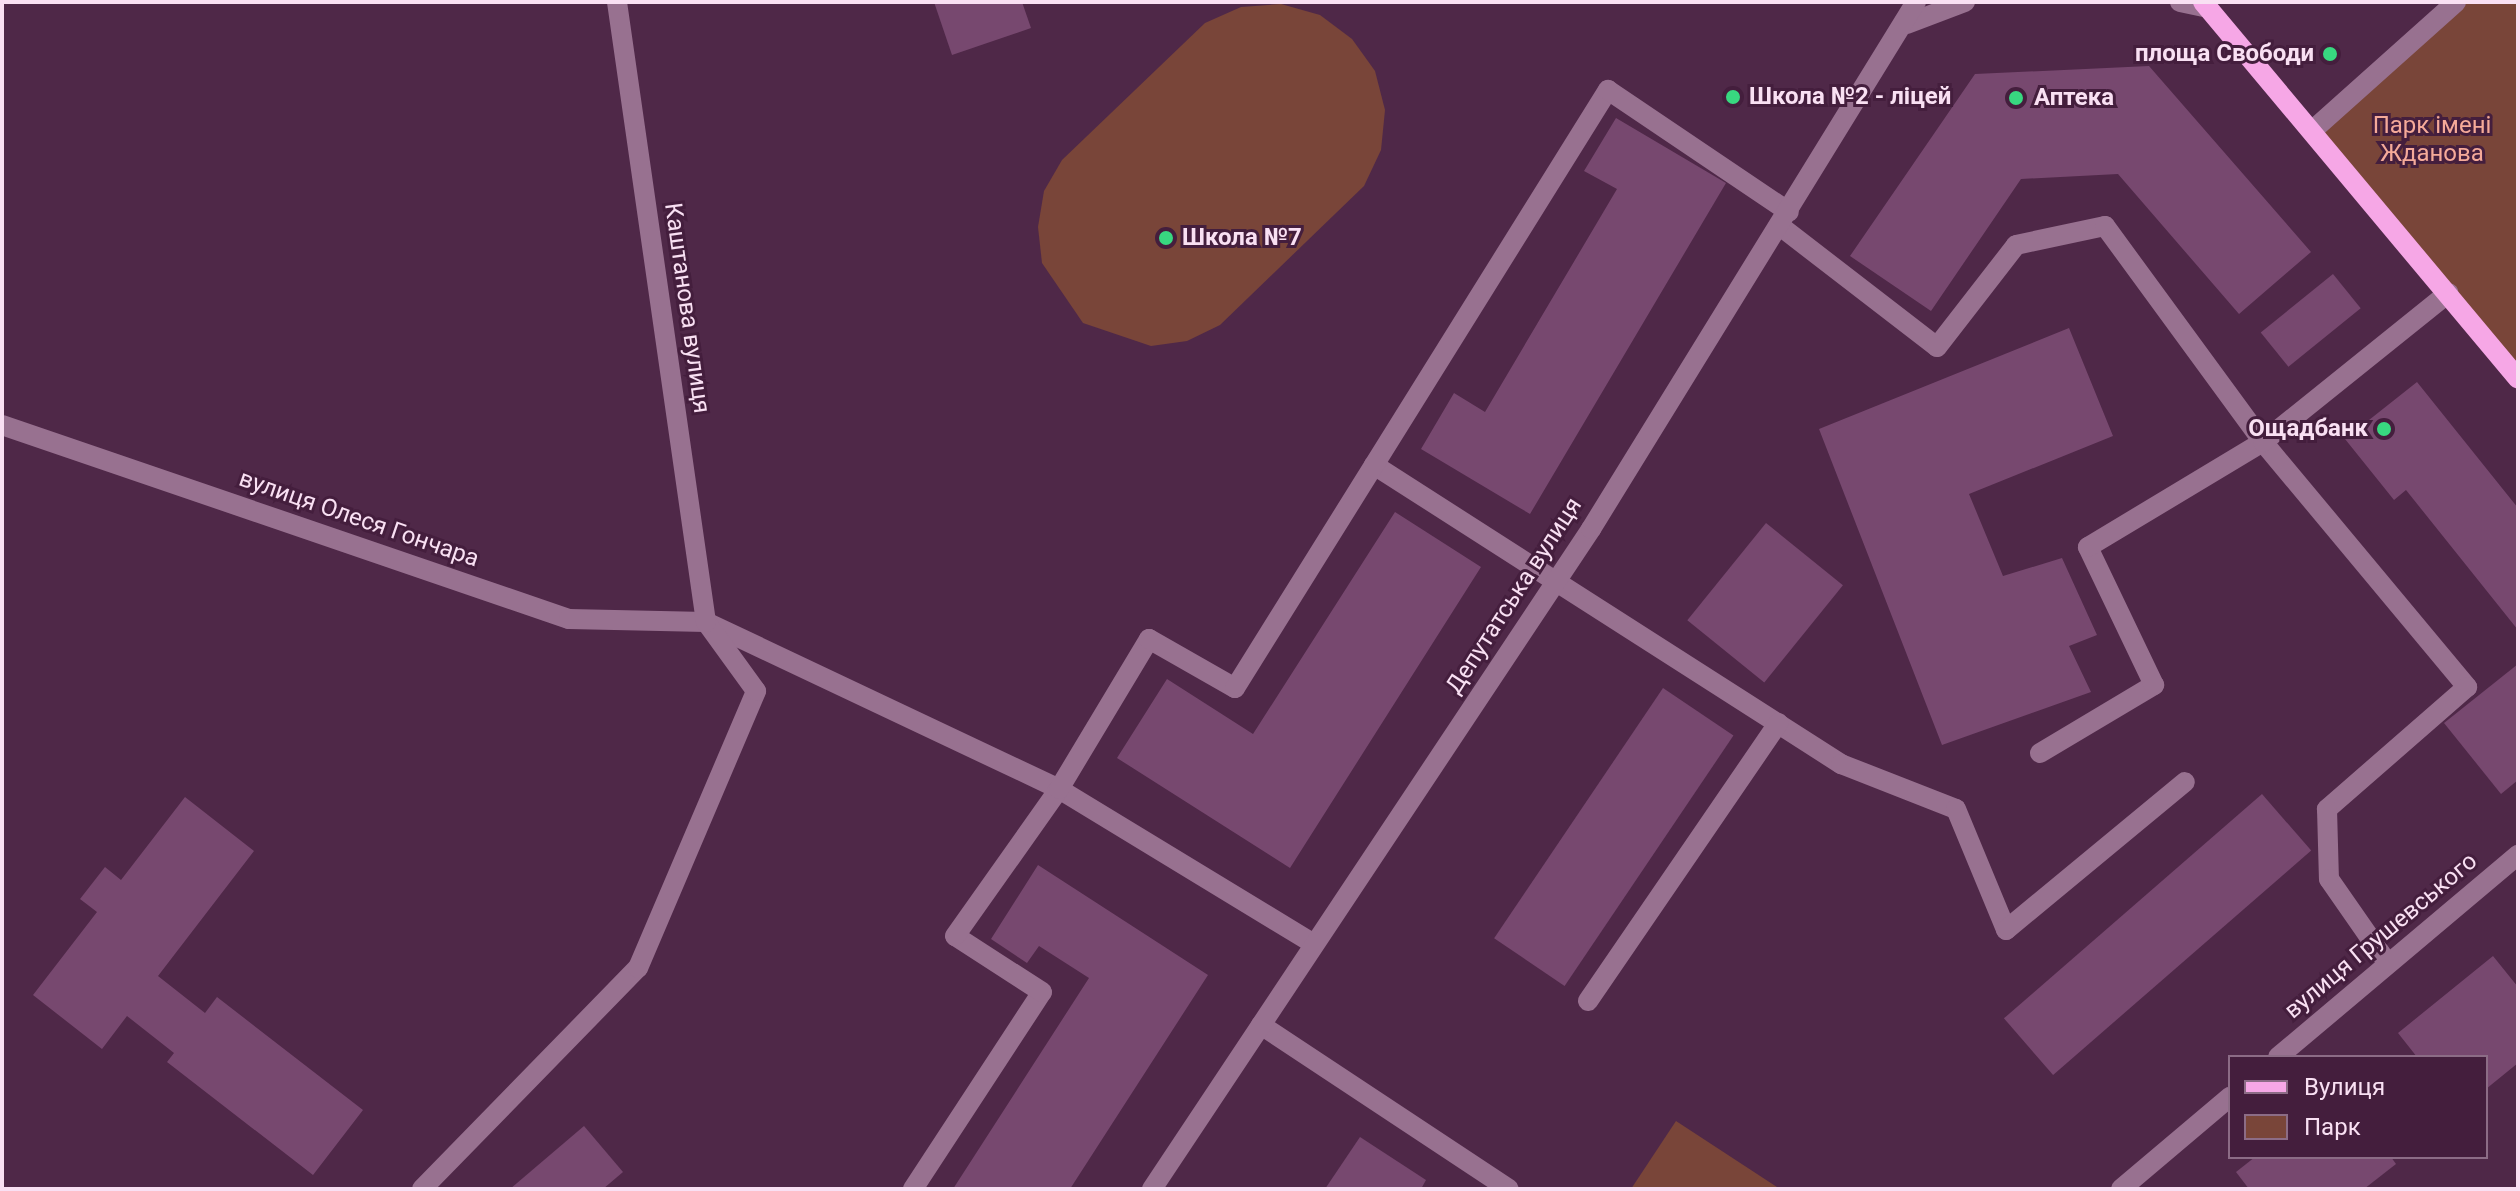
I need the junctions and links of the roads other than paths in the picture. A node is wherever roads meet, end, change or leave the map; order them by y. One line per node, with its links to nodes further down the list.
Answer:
1 (617, 2): 16 (street, Каштанова вулиця)
2 (1916, 2): 7 (street, Депутатська вулиця)
3 (1965, 2): 7 (street)
4 (2180, 2): 6 (street)
5 (2456, 2): 8 (street)
6 (2205, 5): 8 (main road)
7 (1907, 24): 9 (street, Депутатська вулиця)
8 (2313, 130): 10 (main road)
9 (1785, 219): 13 (street); 14 (street); 15 (street, Депутатська вулиця)
10 (2448, 293): 11 (main road); 13 (street)
11 (2518, 379)
12 (2, 425): 16 (street, вулиця Олеся Гончара)
13 (2263, 442): 18 (street); 23 (street)
14 (1374, 465): 15 (street); 20 (street)
15 (1555, 581): 17 (street); 22 (street, Депутатська вулиця)
16 (706, 622): 20 (street); 28 (street)
17 (1778, 723): 19 (street); 24 (street)
18 (2040, 753)
19 (2185, 782)
20 (1059, 789): 22 (street); 29 (street)
21 (2518, 855): 23 (street, вулиця Грушевського)
22 (1314, 944): 25 (street, Депутатська вулиця)
23 (2388, 964): 26 (street, вулиця Грушевського)
24 (1588, 1001)
25 (1261, 1025): 30 (street, Депутатська вулиця); 31 (street)
26 (2280, 1055)
27 (2228, 1099): 32 (street)
28 (422, 1189)
29 (913, 1189)
30 (1152, 1189)
31 (1509, 1189)
32 (2121, 1189)

